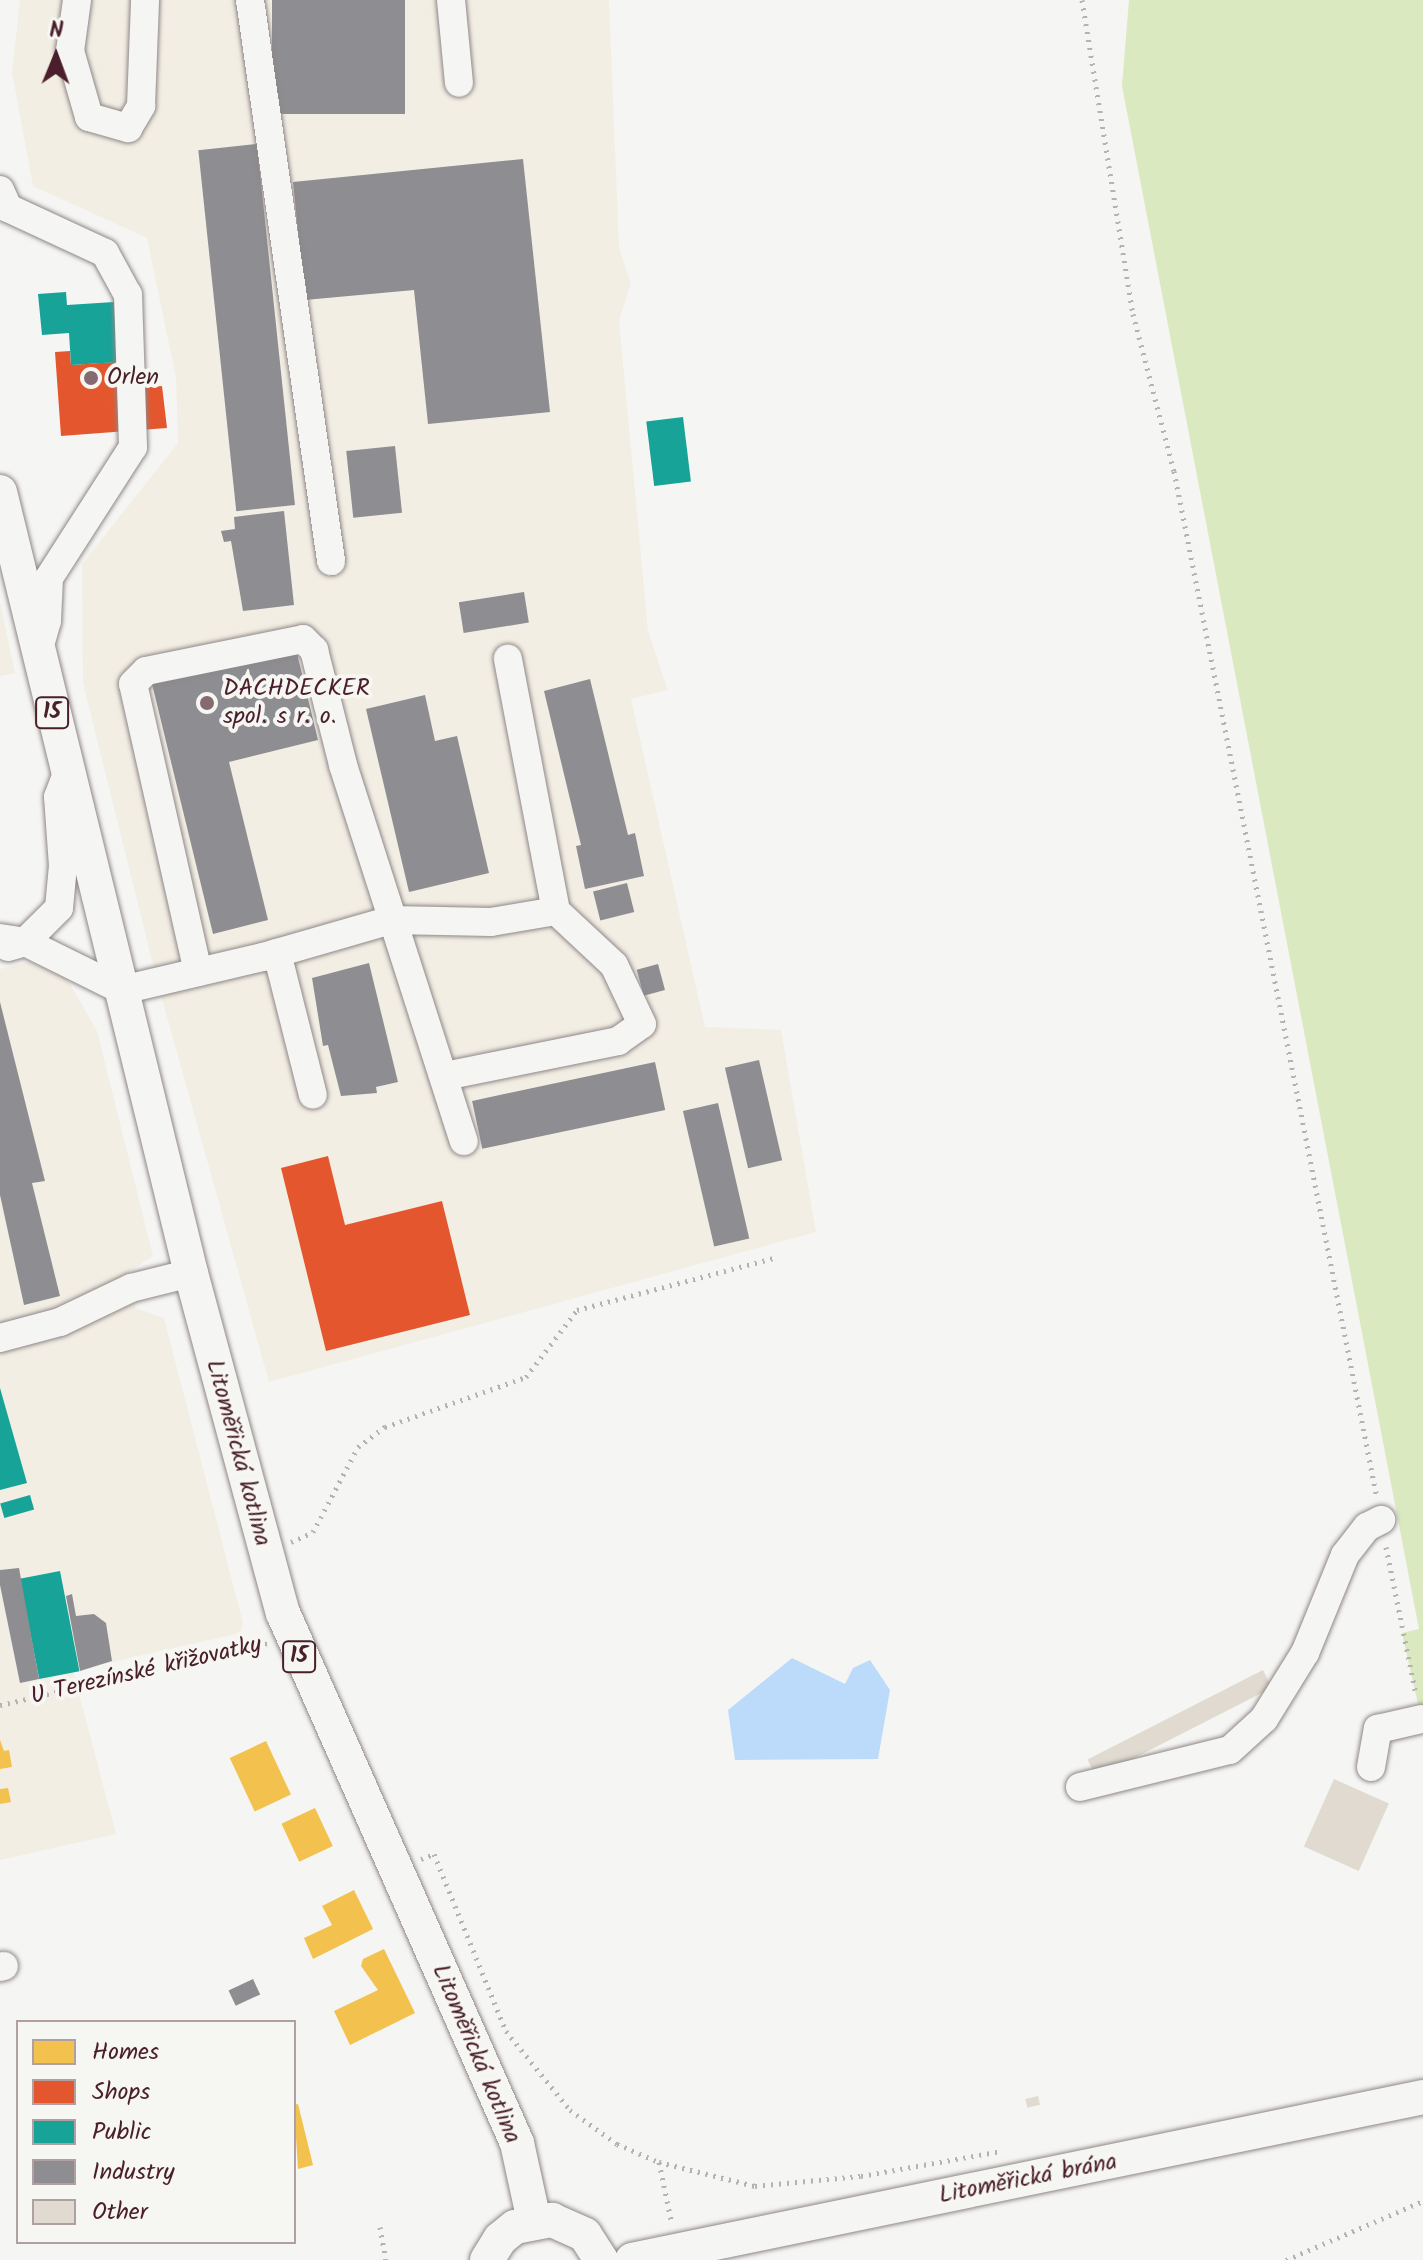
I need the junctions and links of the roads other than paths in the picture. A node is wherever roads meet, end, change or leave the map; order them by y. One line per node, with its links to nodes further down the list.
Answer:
1 (77, 0): 2 (lane)
2 (145, 0)
3 (250, 0): 8 (lane)
4 (451, 0): 5 (lane)
5 (459, 83)
6 (0, 190): 9 (lane)
7 (0, 492): 9 (main road, 15)
8 (331, 561)
9 (38, 653): 11 (main road, Litoměřická kotlina / 15)
10 (508, 659): 12 (lane)
11 (67, 773): 14 (lane); 17 (main road, Litoměřická kotlina / 15)
12 (556, 911): 13 (lane); 18 (lane)
13 (391, 920): 15 (lane); 16 (lane); 18 (lane)
14 (8, 943): 17 (lane)
15 (277, 953): 16 (lane); 19 (lane)
16 (198, 972): 17 (lane)
17 (122, 990): 21 (main road, Litoměřická kotlina / 15)
18 (445, 1076): 20 (lane)
19 (313, 1095)
20 (464, 1141)
21 (191, 1273): 22 (lane); 28 (main road, Litoměřická kotlina / 15)
22 (0, 1338)
23 (1381, 1520): 26 (lane)
24 (1421, 1719): 25 (lane)
25 (1371, 1767)
26 (1080, 1787)
27 (1423, 2097): 31 (main road, Litoměřická brána)
28 (534, 2221): 29 (main road); 30 (main road)
29 (486, 2258)
30 (601, 2260)
31 (632, 2260)

